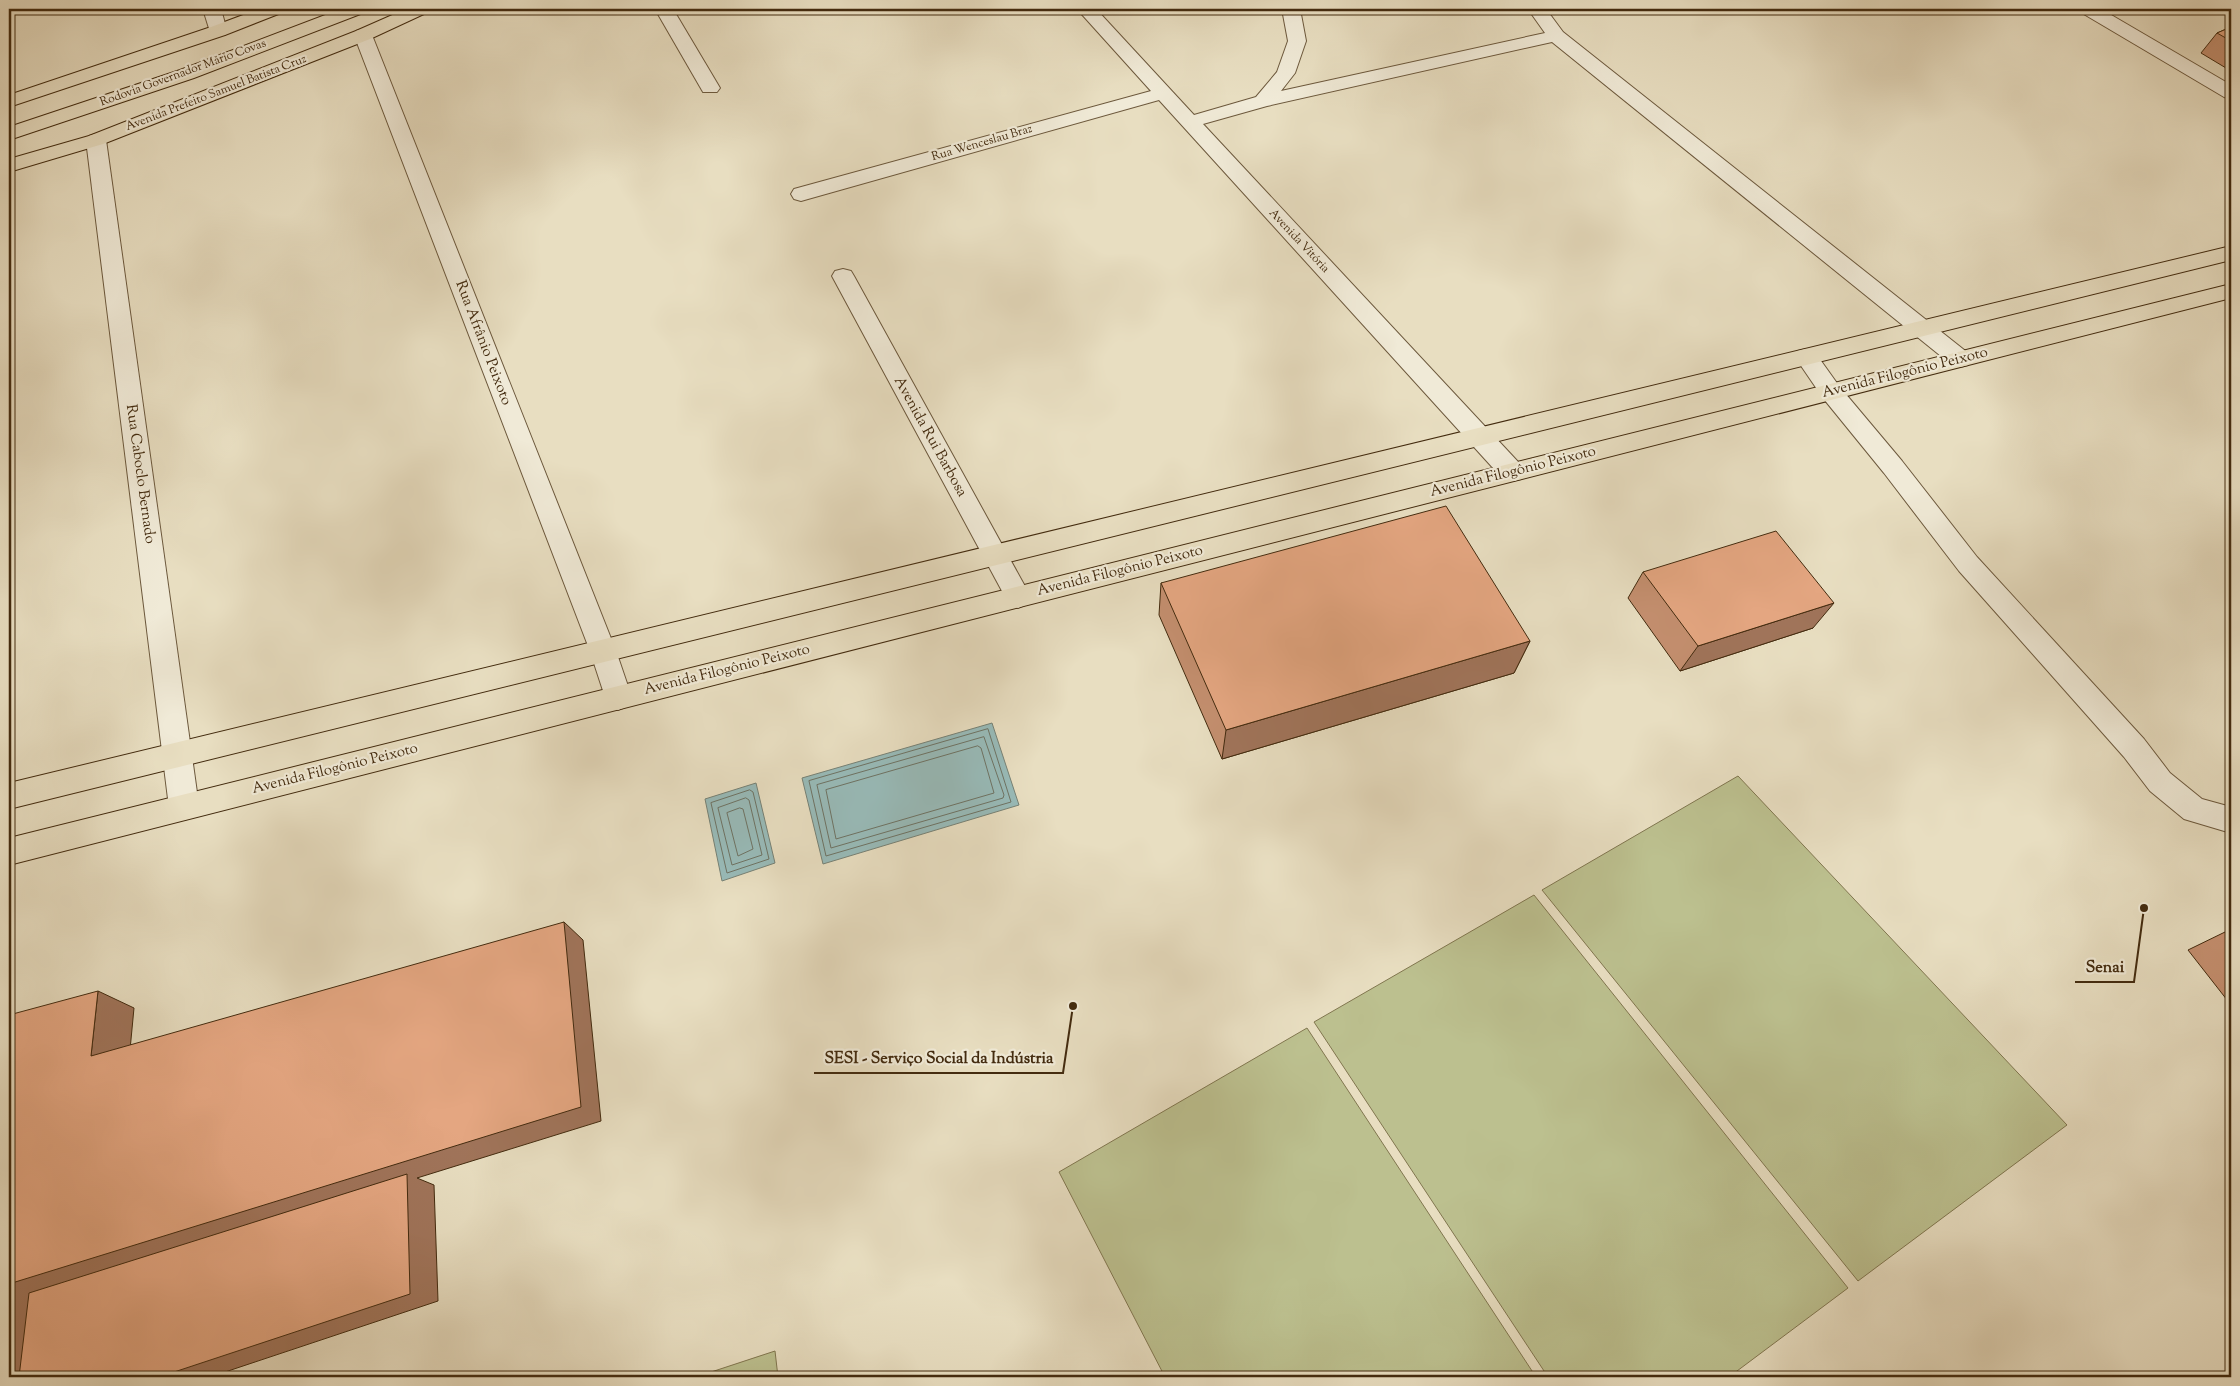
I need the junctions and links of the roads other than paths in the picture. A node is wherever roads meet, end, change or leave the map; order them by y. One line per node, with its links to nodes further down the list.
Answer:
1 (212, 9): 10 (street)
2 (275, 9): 10 (main road)
3 (356, 9): 19 (main road, Rodovia Governador Mário Covas)
4 (420, 9): 11 (main road, Avenida Prefeito Samuel Batista Cruz)
5 (664, 9): 13 (street)
6 (1086, 9): 14 (street, Avenida Vitória)
7 (1291, 9): 17 (street)
8 (1537, 9): 12 (street)
9 (2088, 9): 15 (street)
10 (218, 31): 16 (main road)
11 (363, 35): 20 (main road, Avenida Prefeito Samuel Batista Cruz); 34 (street, Rua Afrânio Peixoto)
12 (1556, 36): 17 (street); 26 (street)
13 (710, 88)
14 (1164, 93): 18 (street, Avenida Vitória); 22 (street, Rua Wenceslau Braz)
15 (2231, 93)
16 (9, 101)
17 (1263, 101): 18 (street)
18 (1190, 122): 30 (street, Avenida Vitória)
19 (9, 134)
20 (96, 140): 21 (main road, Avenida Prefeito Samuel Batista Cruz); 36 (street, Rua Caboclo Bernado)
21 (9, 166)
22 (801, 194)
23 (2231, 253): 26 (main road)
24 (843, 276): 32 (street, Avenida Rui Barbosa)
25 (2231, 291): 28 (main road, Avenida Filogônio Peixoto)
26 (1920, 329): 27 (main road); 28 (street)
27 (1806, 357): 29 (street); 30 (main road)
28 (1960, 359): 29 (main road, Avenida Filogônio Peixoto)
29 (1831, 392): 31 (main road, Avenida Filogônio Peixoto); 39 (street)
30 (1479, 437): 31 (street, Avenida Vitória); 32 (main road)
31 (1512, 472): 33 (main road, Avenida Filogônio Peixoto)
32 (995, 555): 33 (street, Avenida Rui Barbosa); 34 (main road)
33 (1018, 597): 35 (main road, Avenida Filogônio Peixoto)
34 (603, 651): 35 (street, Rua Afrânio Peixoto); 36 (main road)
35 (618, 698): 38 (main road, Avenida Filogônio Peixoto)
36 (177, 755): 37 (main road); 38 (street, Rua Caboclo Bernado)
37 (9, 796)
38 (184, 807): 40 (main road, Avenida Filogônio Peixoto)
39 (2231, 820)
40 (9, 852)

